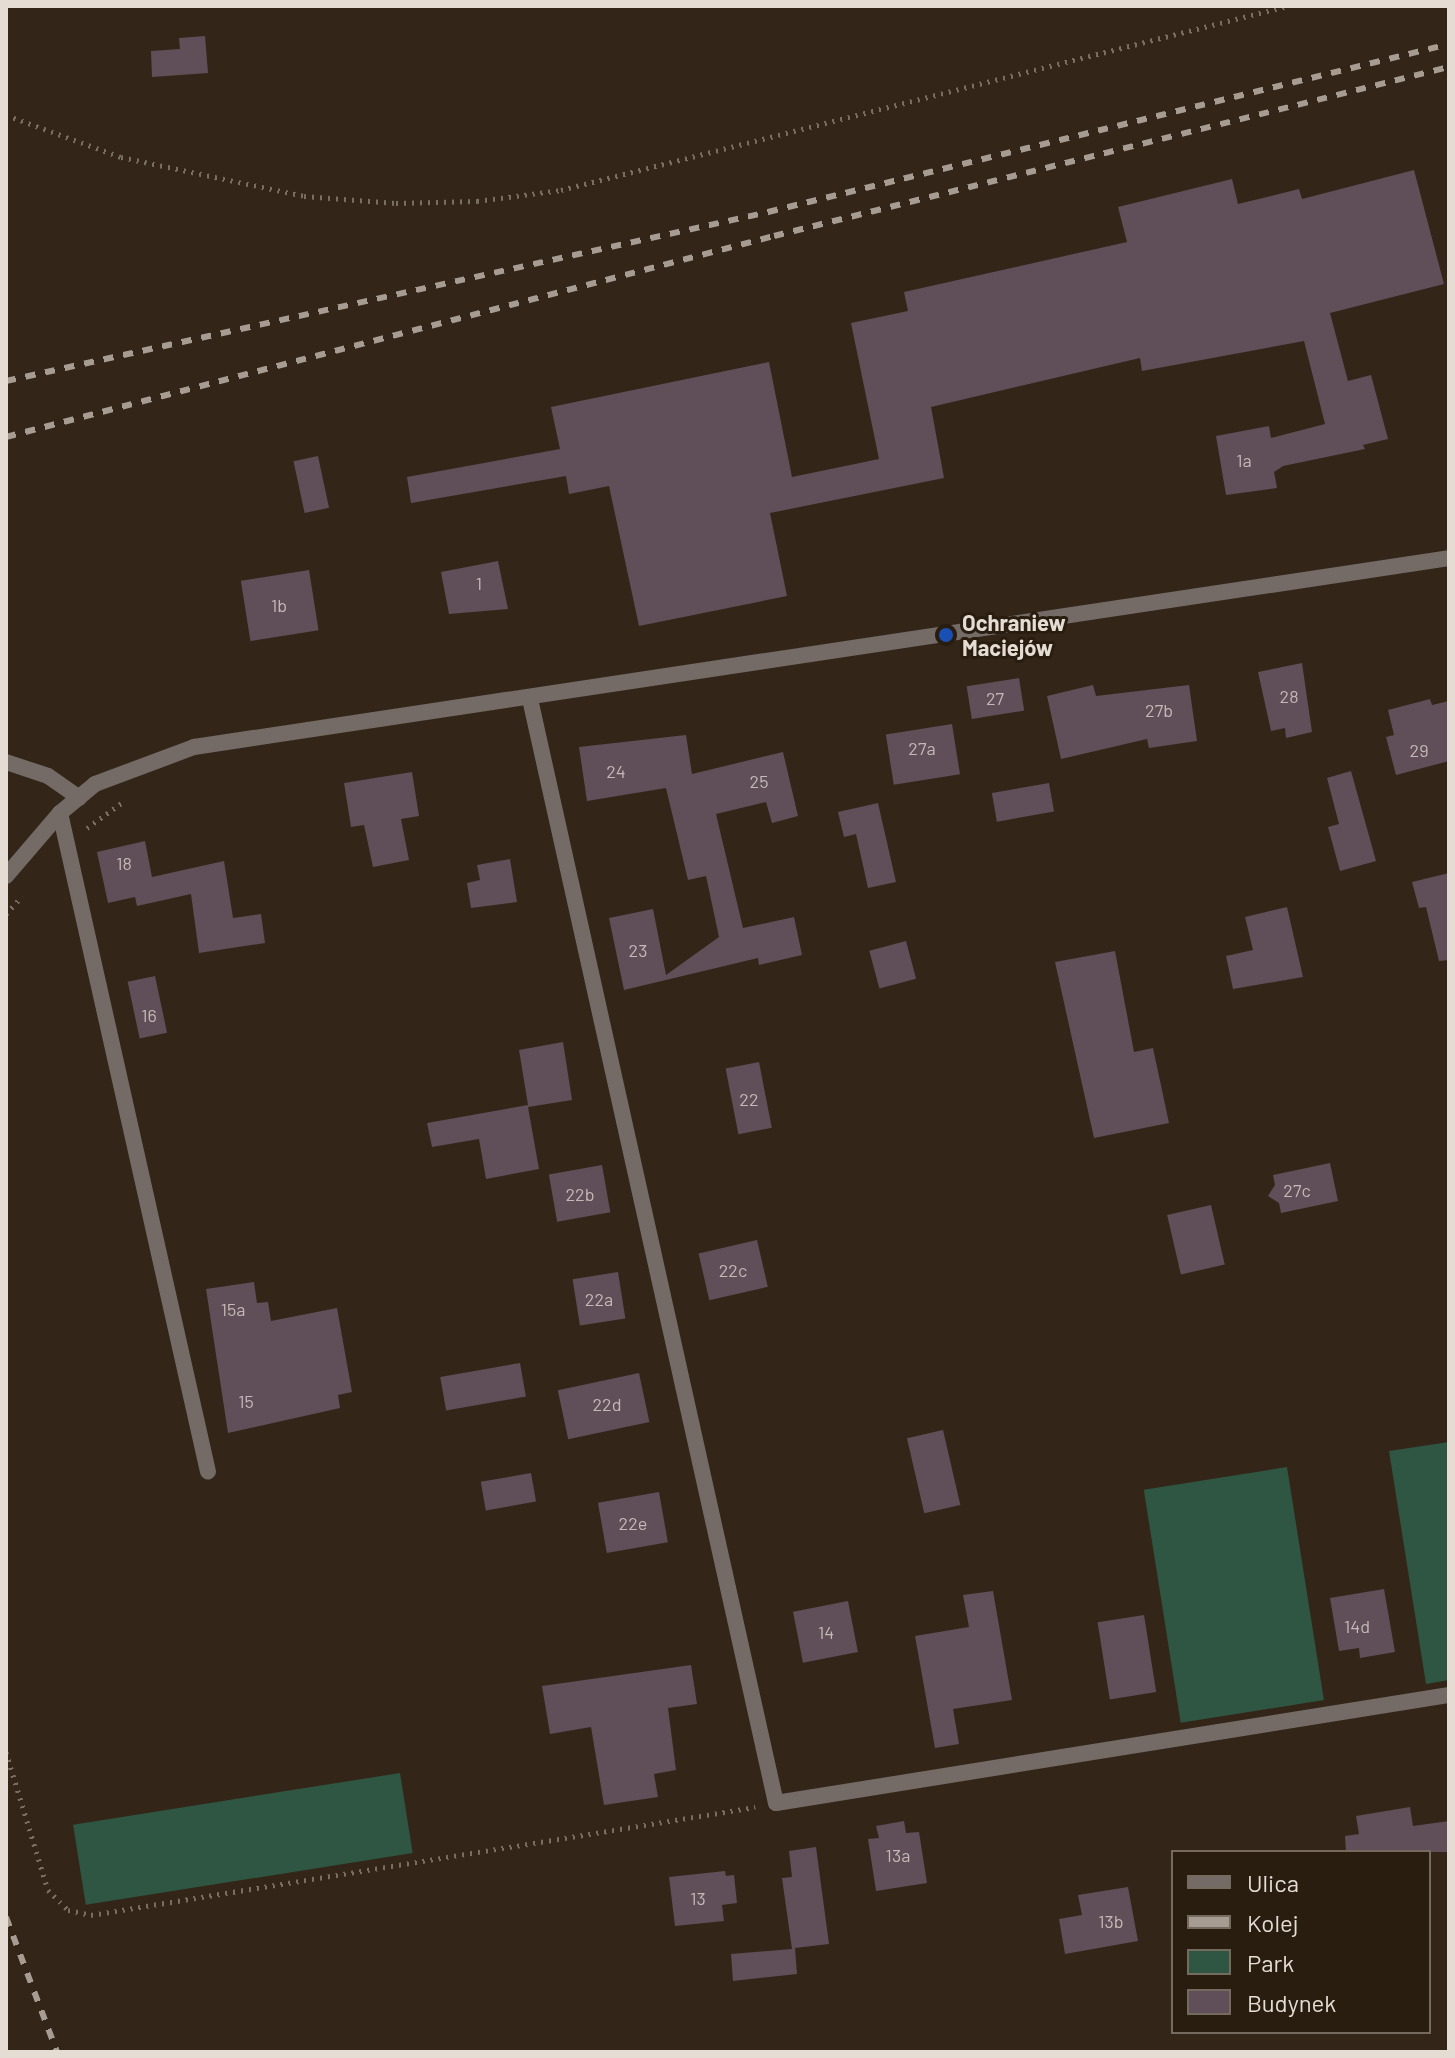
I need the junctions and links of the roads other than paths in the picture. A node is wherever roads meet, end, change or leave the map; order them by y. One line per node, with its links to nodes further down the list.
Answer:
1 (1449, 558): 2 (street)
2 (530, 699): 4 (street); 8 (street)
3 (6, 762): 4 (street)
4 (79, 798): 5 (street)
5 (60, 813): 6 (street); 7 (street)
6 (6, 876)
7 (208, 1472)
8 (1449, 1695)

